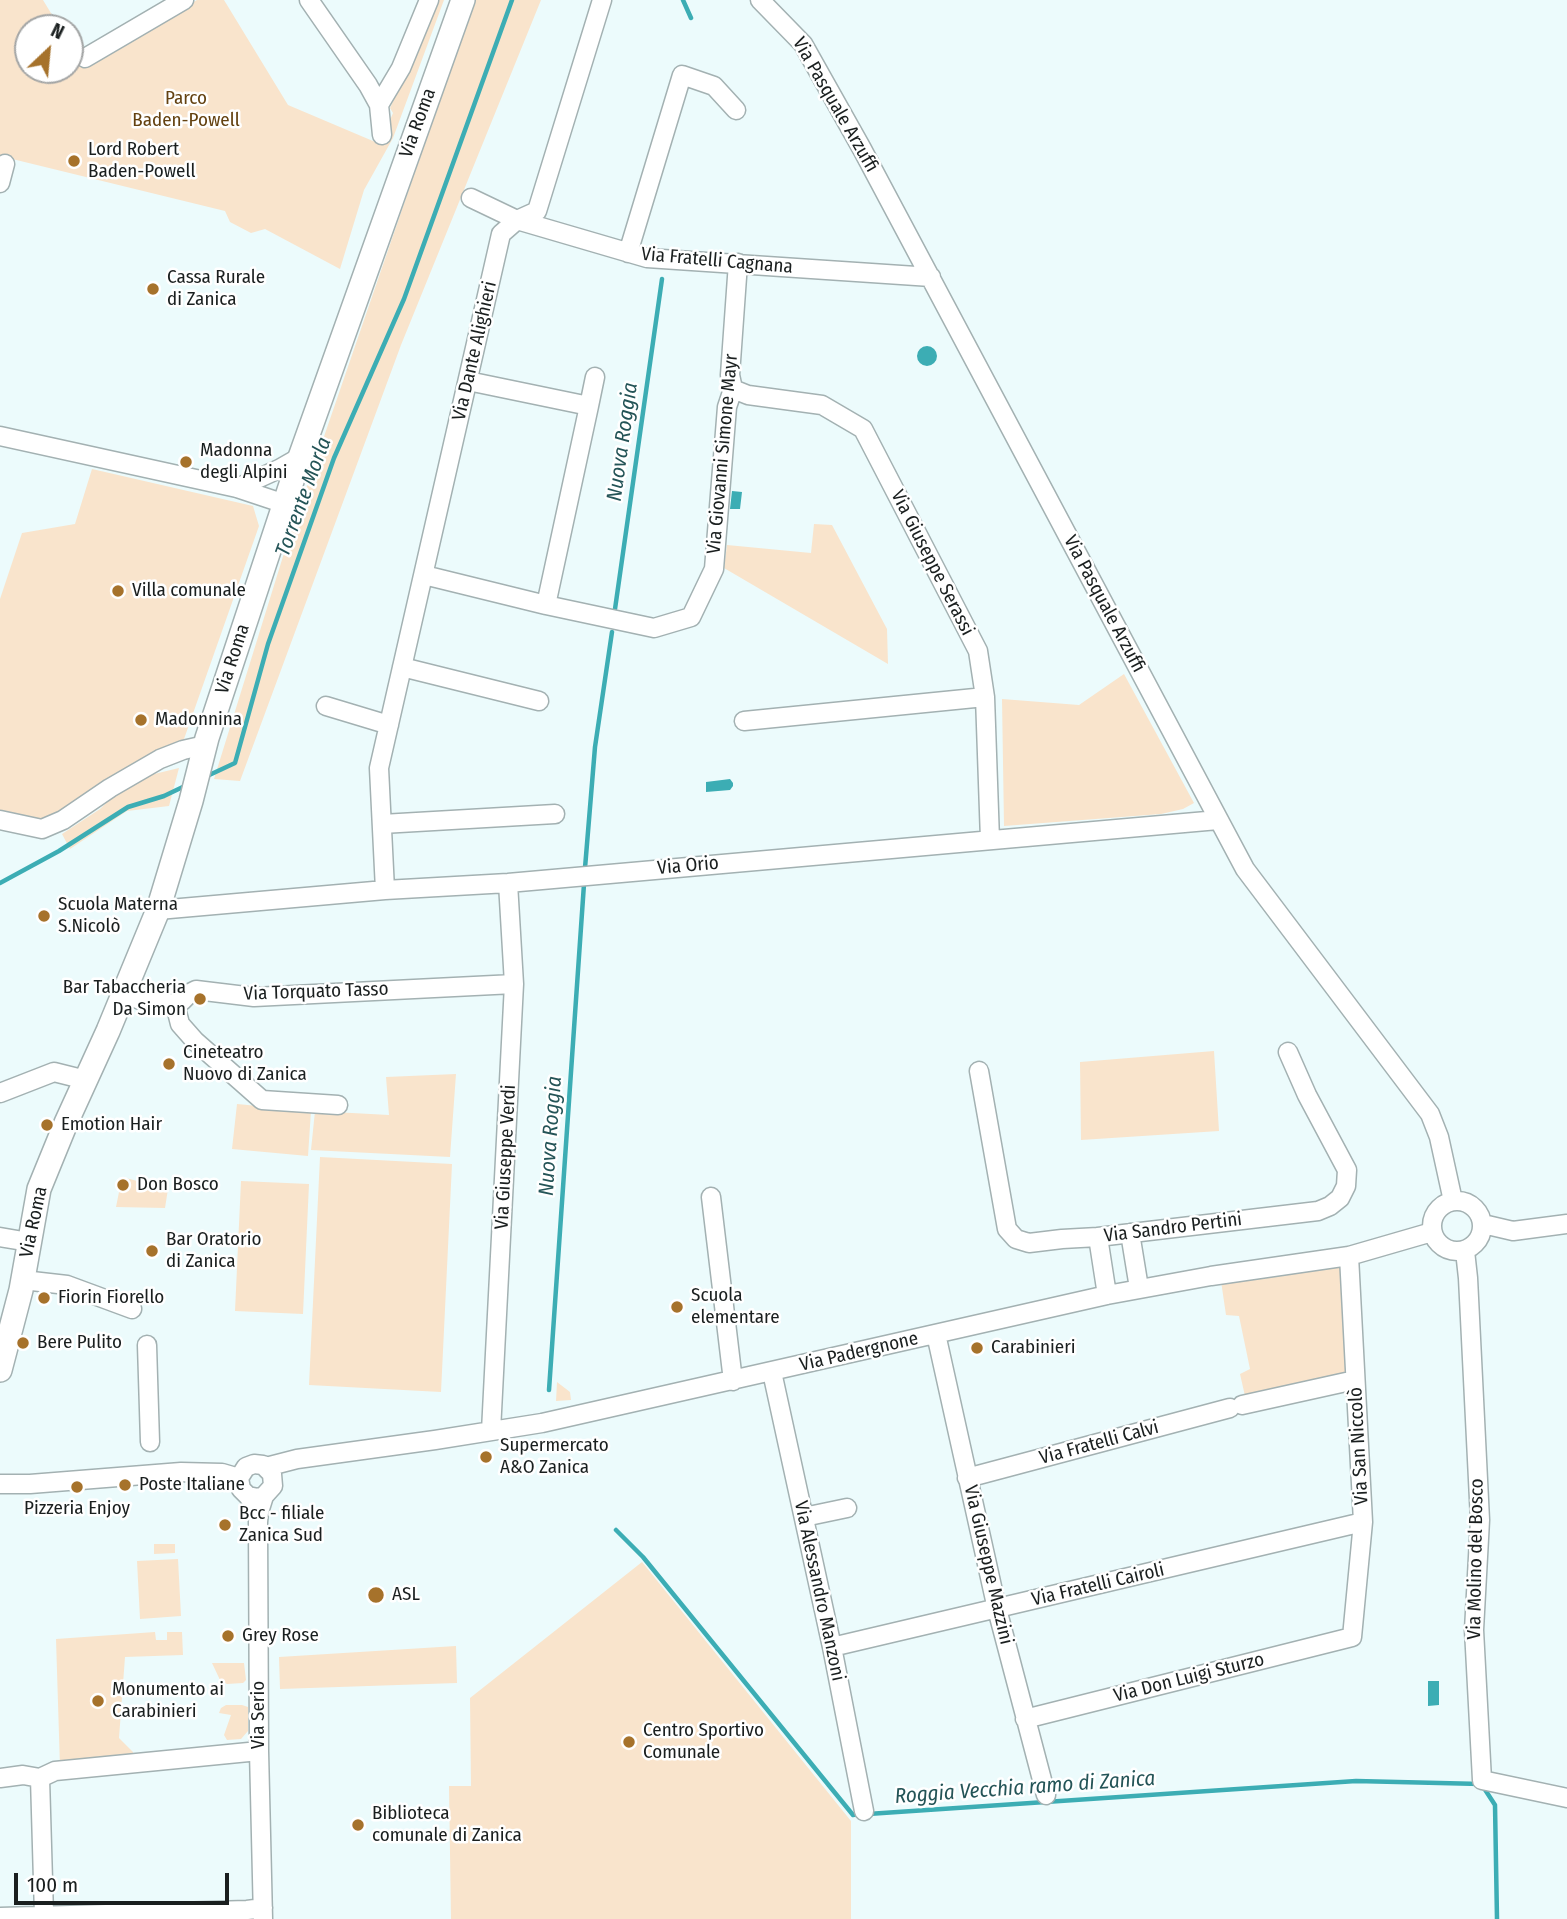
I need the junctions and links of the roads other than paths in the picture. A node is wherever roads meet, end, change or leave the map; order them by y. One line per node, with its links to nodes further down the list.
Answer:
1 (184, 0): 7 (street)
2 (309, 0): 8 (street)
3 (429, 0): 8 (street)
4 (463, 0): 23 (main road, Via Roma)
5 (602, 0): 14 (street, Via Dante Alighieri)
6 (760, 0): 17 (street, Via Pasquale Arzuffi)
7 (85, 58)
8 (379, 106): 10 (street)
9 (736, 110): 15 (street)
10 (382, 135)
11 (5, 164): 12 (street)
12 (0, 183)
13 (471, 198): 14 (street, Via Fratelli Cagnana)
14 (517, 220): 15 (street, Via Fratelli Cagnana); 19 (street, Via Dante Alighieri)
15 (628, 253): 16 (street, Via Fratelli Cagnana)
16 (738, 263): 17 (street, Via Fratelli Cagnana); 20 (street, Via Giovanni Simone Mayr)
17 (931, 277): 37 (street, Via Pasquale Arzuffi)
18 (595, 377): 21 (street)
19 (468, 381): 21 (street); 26 (street, Via Dante Alighieri)
20 (733, 389): 27 (street, Via Giovanni Simone Mayr); 29 (street, Via Giuseppe Serassi)
21 (589, 405): 27 (street)
22 (0, 436): 24 (street)
23 (300, 457): 24 (street); 25 (main road, Via Roma)
24 (237, 488): 25 (street)
25 (285, 504): 34 (main road, Via Roma)
26 (424, 575): 27 (street, Via Giovanni Simone Mayr); 28 (street, Via Dante Alighieri)
27 (546, 605)
28 (402, 667): 30 (street); 33 (street, Via Dante Alighieri)
29 (985, 697): 32 (street); 39 (street, Via Giuseppe Serassi)
30 (539, 701)
31 (326, 706): 33 (street)
32 (744, 722)
33 (389, 725): 38 (street, Via Dante Alighieri)
34 (203, 755): 36 (street); 42 (main road, Via Roma)
35 (555, 814): 38 (street)
36 (0, 820)
37 (1218, 820): 39 (street, Via Orio); 52 (street, Via Pasquale Arzuffi)
38 (382, 824): 41 (street, Via Dante Alighieri)
39 (990, 840): 40 (street, Via Orio)
40 (508, 883): 41 (street, Via Orio); 43 (street, Via Giuseppe Verdi)
41 (386, 890): 42 (street, Via Orio)
42 (159, 910): 44 (main road, Via Roma)
43 (514, 984): 45 (street, Via Torquato Tasso); 73 (street, Via Giuseppe Verdi)
44 (125, 993): 45 (street, Via Torquato Tasso); 48 (main road, Via Roma)
45 (175, 1004): 50 (street)
46 (1288, 1052): 56 (street, Via Sandro Pertini)
47 (979, 1071): 58 (street, Via Sandro Pertini)
48 (86, 1080): 49 (street); 59 (main road, Via Roma)
49 (0, 1093)
50 (338, 1105)
51 (711, 1197): 72 (street)
52 (1453, 1201): 53 (street); 55 (street)
53 (1483, 1224): 54 (street); 60 (street)
54 (1567, 1224)
55 (1432, 1232): 60 (street); 61 (street, Via Padergnone)
56 (1130, 1233): 58 (street, Via Sandro Pertini); 63 (street)
57 (0, 1237): 59 (street)
58 (1098, 1237): 64 (street)
59 (29, 1242): 62 (main road, Via Roma)
60 (1465, 1251): 91 (street, Via Molino del Bosco)
61 (1349, 1256): 63 (street, Via Padergnone); 71 (street, Via San Niccolò)
62 (23, 1280): 65 (street); 66 (main road, Via Roma)
63 (1139, 1288): 64 (street, Via Padergnone)
64 (1107, 1295): 67 (street, Via Padergnone)
65 (132, 1309)
66 (6, 1326): 69 (main road, Via Roma)
67 (936, 1334): 70 (street, Via Padergnone); 77 (street, Via Giuseppe Mazzini)
68 (147, 1345): 74 (street)
69 (0, 1370)
70 (772, 1372): 72 (street, Via Padergnone); 81 (street, Via Alessandro Manzoni)
71 (1355, 1380): 77 (street, Via Fratelli Calvi); 82 (street, Via San Niccolò)
72 (733, 1381): 73 (street, Via Padergnone)
73 (491, 1432): 75 (street, Via Padergnone)
74 (150, 1442)
75 (274, 1468): 76 (street, Via Padergnone); 79 (street)
76 (231, 1476): 78 (street); 79 (street)
77 (968, 1478): 83 (street, Via Giuseppe Mazzini)
78 (0, 1483)
79 (257, 1501): 87 (street, Via Serio)
80 (847, 1508): 81 (street)
81 (804, 1517): 85 (street, Via Alessandro Manzoni)
82 (1363, 1522): 83 (street, Via Fratelli Cairoli); 84 (street, Via San Niccolò)
83 (997, 1609): 85 (street, Via Fratelli Cairoli); 86 (street, Via Giuseppe Mazzini)
84 (1352, 1637): 86 (street, Via Don Luigi Sturzo)
85 (832, 1647): 92 (street, Via Alessandro Manzoni)
86 (1025, 1719): 90 (street, Via Giuseppe Mazzini)
87 (259, 1751): 89 (street); 93 (street, Via Serio)
88 (0, 1778): 89 (street)
89 (40, 1778): 94 (street)
90 (1045, 1795)
91 (1567, 1798)
92 (864, 1811)
93 (263, 1914): 95 (street)
94 (44, 1915): 95 (street); 96 (street)
95 (122, 1916)
96 (0, 1917)

